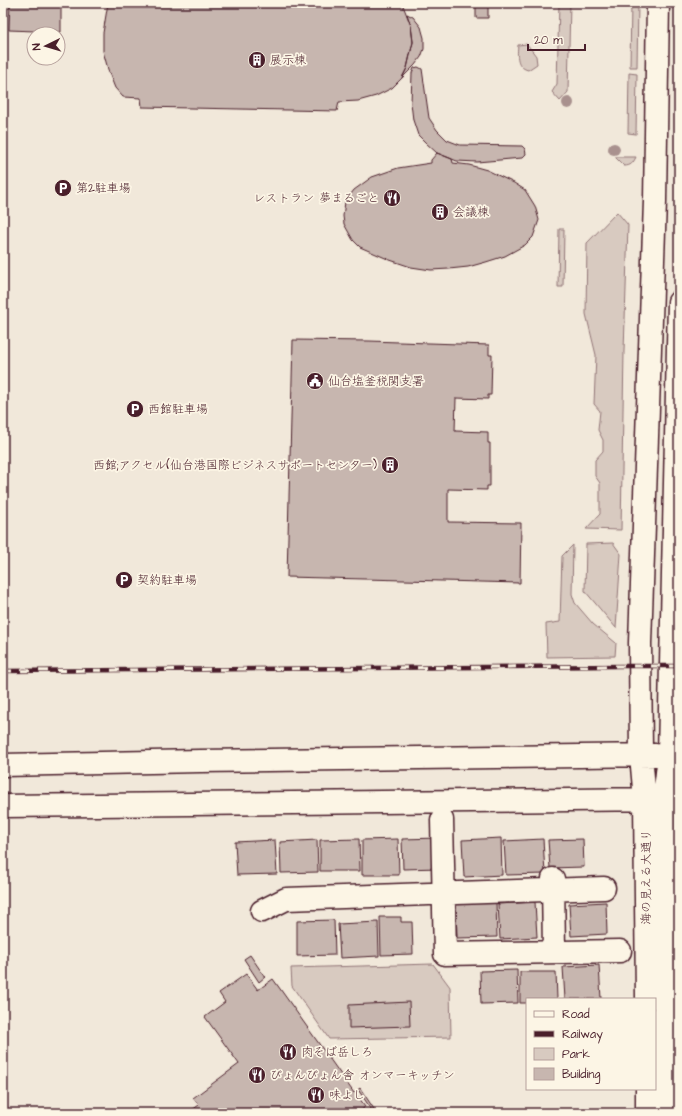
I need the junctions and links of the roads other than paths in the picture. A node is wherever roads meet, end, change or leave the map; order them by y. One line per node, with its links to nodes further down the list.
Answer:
1 (658, 3): 4 (street, 海の見える大通り)
2 (679, 302): 3 (street)
3 (674, 755): 4 (street); 6 (street)
4 (641, 756): 5 (street); 6 (street, 海の見える大通り)
5 (3, 765)
6 (663, 799): 7 (street); 15 (street, 海の見える大通り); 18 (street)
7 (3, 806)
8 (442, 820): 11 (street)
9 (553, 885): 10 (street); 11 (street); 14 (street)
10 (604, 888)
11 (444, 894): 12 (street); 14 (street)
12 (262, 911)
13 (620, 951): 14 (street)
14 (554, 952)
15 (646, 998)
16 (647, 1090): 17 (street)
17 (647, 1113)
18 (665, 1113)

